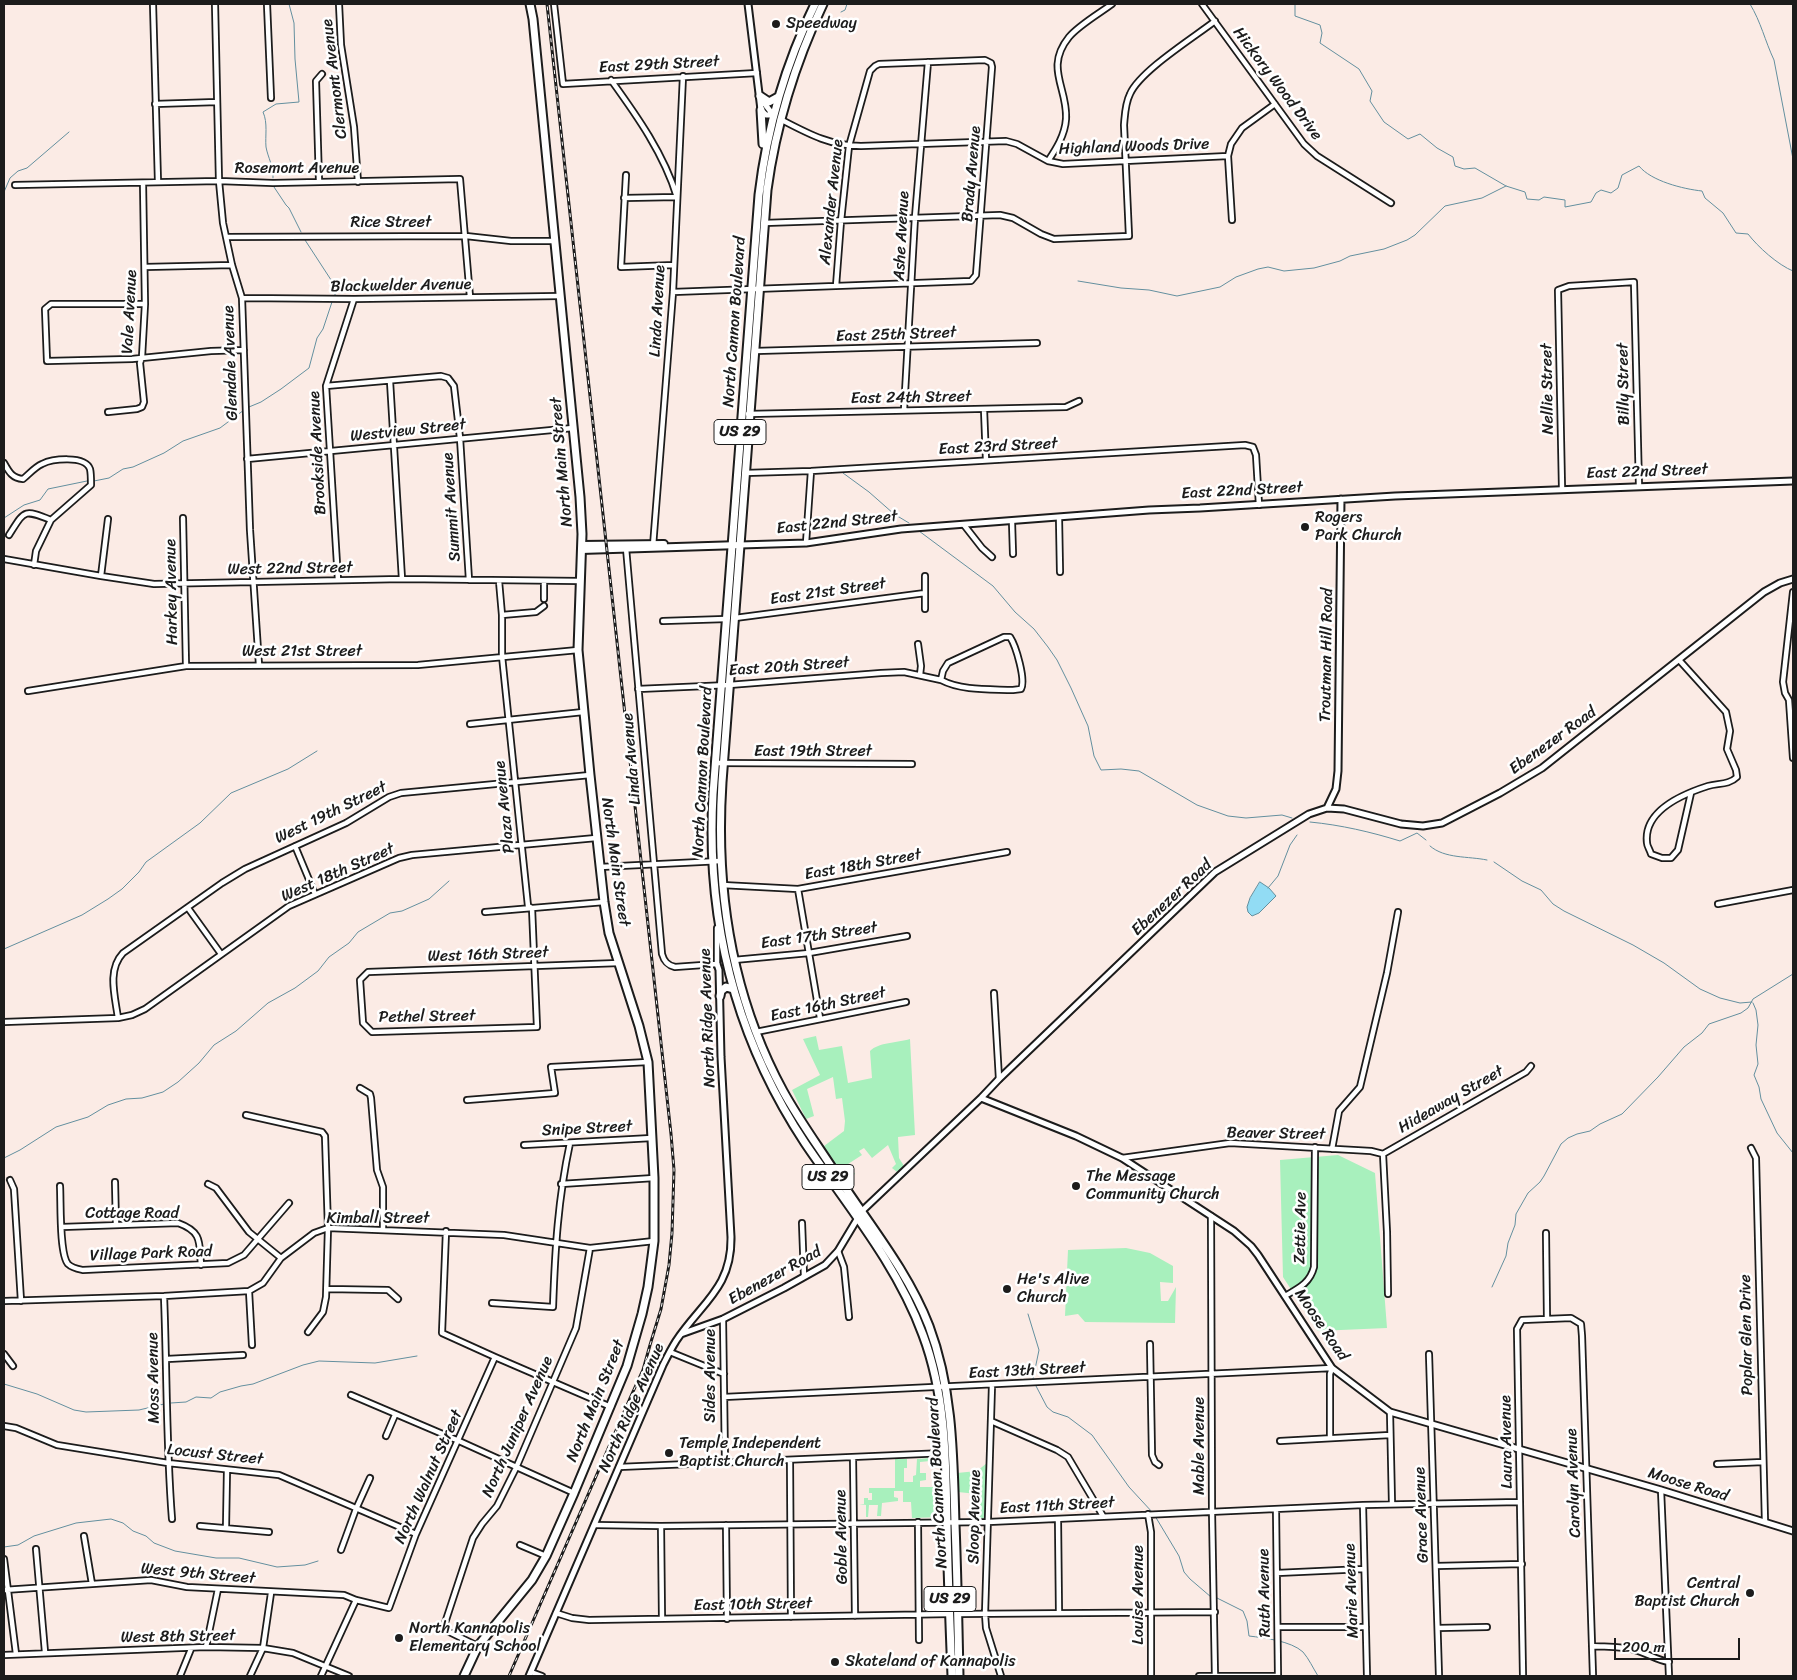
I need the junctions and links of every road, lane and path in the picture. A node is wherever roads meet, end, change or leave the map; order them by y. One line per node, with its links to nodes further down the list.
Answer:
1 (153, 4): 22 (street)
2 (215, 4): 21 (street, Glendale Avenue)
3 (267, 4): 20 (street)
4 (339, 4): 38 (street, Clermont Avenue)
5 (530, 4): 51 (main road, North Main Street)
6 (554, 4): 17 (street, East 29th Street)
7 (748, 4): 14 (street)
8 (815, 4): 19 (main road, North Cannon Boulevard / US 29)
9 (824, 4): 26 (main road, North Cannon Boulevard / US 29)
10 (1112, 4): 33 (street)
11 (1202, 4): 12 (street, Hickory Wood Drive)
12 (1215, 21): 23 (street, Hickory Wood Drive); 32 (street)
13 (928, 62): 27 (street, Brady Avenue); 28 (street, Ashe Avenue); 29 (street, Alexander Avenue)
14 (757, 73): 16 (street, East 29th Street); 18 (street)
15 (322, 74): 37 (street)
16 (683, 76): 17 (street, East 29th Street); 41 (street, Linda Avenue)
17 (611, 80): 41 (street)
18 (760, 96): 19 (main road); 24 (street); 25 (street)
19 (778, 97): 25 (main road, North Cannon Boulevard / US 29)
20 (271, 98)
21 (217, 102): 22 (street); 35 (street, Glendale Avenue)
22 (155, 104): 36 (street)
23 (1275, 104): 30 (street); 43 (street, Hickory Wood Drive)
24 (761, 110): 25 (street); 31 (main road)
25 (773, 115): 26 (street); 31 (main road, North Cannon Boulevard / US 29)
26 (780, 119): 29 (street, Highland Woods Drive); 48 (main road, North Cannon Boulevard / US 29)
27 (987, 142): 28 (street, Highland Woods Drive); 33 (street, Highland Woods Drive); 44 (street, Brady Avenue)
28 (921, 144): 29 (street, Highland Woods Drive); 45 (street, Ashe Avenue)
29 (849, 146): 47 (street, Alexander Avenue)
30 (1228, 156): 32 (street, Highland Woods Drive); 46 (street)
31 (763, 161): 58 (main road, North Cannon Boulevard / US 29)
32 (1124, 161): 33 (street, Highland Woods Drive); 44 (street)
33 (1048, 162)
34 (626, 175): 42 (street)
35 (219, 181): 36 (street, Rosemont Avenue); 37 (street, Rosemont Avenue); 50 (street, Glendale Avenue)
36 (158, 182): 39 (street, Rosemont Avenue)
37 (319, 182): 38 (street, Rosemont Avenue)
38 (358, 182): 49 (street, Rosemont Avenue)
39 (143, 183): 40 (street, Rosemont Avenue); 54 (street, Vale Avenue)
40 (15, 185)
41 (677, 196): 42 (street); 53 (street, Linda Avenue)
42 (624, 198): 53 (street)
43 (1392, 203)
44 (981, 215): 45 (street); 56 (street, Brady Avenue)
45 (915, 217): 47 (street); 56 (street, Ashe Avenue)
46 (1232, 220)
47 (841, 221): 48 (street); 57 (street, Alexander Avenue)
48 (764, 223): 58 (main road, North Cannon Boulevard / US 29)
49 (466, 236): 50 (street, Rice Street); 51 (street, Rice Street); 61 (street, Rosemont Avenue)
50 (226, 237): 52 (street, Glendale Avenue)
51 (555, 241): 60 (main road, North Main Street)
52 (232, 265): 54 (street); 62 (street, Glendale Avenue)
53 (674, 265): 59 (street, Linda Avenue)
54 (145, 267): 64 (street, Vale Avenue)
55 (1634, 282): 88 (street, Billy Street); 89 (street, Nellie Street)
56 (912, 283): 57 (street); 66 (street, Ashe Avenue)
57 (836, 286): 58 (street)
58 (755, 290): 59 (street); 68 (main road, North Cannon Boulevard / US 29); 76 (main road, North Cannon Boulevard / US 29)
59 (673, 292): 100 (street, Linda Avenue)
60 (560, 296): 61 (street, Blackwelder Avenue); 78 (main road, North Main Street)
61 (470, 297): 63 (street, Blackwelder Avenue)
62 (242, 298): 63 (street, Blackwelder Avenue); 67 (street, Glendale Avenue)
63 (354, 299): 71 (street, Brookside Avenue)
64 (145, 304): 69 (street, Vale Avenue); 69 (street)
65 (1037, 343): 66 (street, East 25th Street)
66 (908, 347): 68 (street, East 25th Street); 74 (street, Ashe Avenue)
67 (244, 350): 69 (street); 82 (street, Glendale Avenue)
68 (755, 351): 77 (main road, North Cannon Boulevard / US 29)
69 (142, 357): 75 (street, Vale Avenue)
70 (390, 381): 71 (street, Summit Avenue); 79 (street, Summit Avenue); 80 (street)
71 (326, 386): 81 (street, Brookside Avenue)
72 (1079, 401): 73 (street, East 24th Street)
73 (984, 409): 74 (street, East 24th Street); 83 (street)
74 (904, 410): 77 (street, East 24th Street)
75 (108, 412)
76 (742, 414): 77 (street, East 24th Street); 101 (main road, North Cannon Boulevard / US 29)
77 (750, 414): 86 (main road, North Cannon Boulevard / US 29)
78 (572, 428): 79 (street, Westview Street); 102 (main road, North Main Street)
79 (460, 438): 80 (street, Westview Street); 114 (street, Summit Avenue)
80 (394, 445): 81 (street, Westview Street); 111 (street)
81 (329, 452): 82 (street, Westview Street); 113 (street, Brookside Avenue)
82 (247, 459): 117 (street, Glendale Avenue)
83 (986, 460): 85 (street, East 23rd Street); 91 (street, East 23rd Street)
84 (4, 464): 95 (street)
85 (811, 471): 86 (street, East 23rd Street); 99 (street)
86 (746, 473): 101 (main road, North Cannon Boulevard / US 29)
87 (1793, 481): 88 (street, East 22nd Street)
88 (1639, 486): 89 (street, East 22nd Street)
89 (1562, 488): 90 (street, East 22nd Street)
90 (1341, 499): 91 (street, East 22nd Street); 150 (street, Troutman Hill Road)
91 (1259, 505): 93 (street, East 22nd Street)
92 (183, 518): 119 (street, Harkey Avenue)
93 (1059, 518): 96 (street, East 22nd Street); 108 (street)
94 (108, 519): 109 (street)
95 (51, 520): 98 (street); 107 (street)
96 (1012, 522): 97 (street, East 22nd Street); 104 (street)
97 (964, 526): 99 (street, East 22nd Street); 105 (street)
98 (9, 535)
99 (806, 543): 101 (street, East 22nd Street)
100 (653, 545): 101 (main road, East 22nd Street); 102 (main road, East 22nd Street); 103 (main road, East 22nd Street)
101 (736, 545): 126 (main road, North Cannon Boulevard / US 29); 127 (main road, North Cannon Boulevard / US 29)
102 (582, 548): 103 (main road, East 22nd Street); 118 (main road, North Main Street)
103 (626, 548): 138 (street, Linda Avenue)
104 (1012, 554)
105 (992, 557)
106 (4, 559): 107 (street, West 22nd Street)
107 (34, 565): 109 (street, West 22nd Street)
108 (1060, 572)
109 (101, 576): 119 (street, West 22nd Street)
110 (925, 576): 121 (street)
111 (402, 579): 113 (street, West 22nd Street); 114 (street, West 22nd Street)
112 (1793, 579): 132 (street, Ebenezer Road)
113 (338, 580): 117 (street, West 22nd Street)
114 (469, 580): 115 (street, West 22nd Street)
115 (499, 581): 116 (street, West 22nd Street); 125 (street, Plaza Avenue)
116 (544, 581): 118 (street, West 22nd Street); 122 (street)
117 (254, 582): 119 (street, West 22nd Street); 133 (street, Glendale Avenue)
118 (580, 582): 130 (main road, North Main Street)
119 (184, 583): 134 (street, Harkey Avenue)
120 (1793, 592): 143 (street)
121 (925, 593): 124 (street); 126 (street, East 21st Street)
122 (544, 599)
123 (544, 606): 125 (street)
124 (924, 610)
125 (502, 615): 131 (street, Plaza Avenue)
126 (735, 618): 137 (main road, North Cannon Boulevard / US 29)
127 (726, 619): 128 (street); 137 (main road, North Cannon Boulevard / US 29)
128 (663, 621)
129 (918, 644): 135 (street)
130 (578, 650): 131 (street, West 21st Street); 140 (main road, North Main Street)
131 (502, 656): 133 (street, West 21st Street); 141 (street, Plaza Avenue)
132 (1680, 660): 149 (street); 150 (street, Ebenezer Road)
133 (259, 665): 134 (street, West 21st Street)
134 (186, 666): 139 (street, West 21st Street)
135 (920, 675): 136 (street, East 20th Street); 137 (street, East 20th Street)
136 (941, 680): 136 (street, East 20th Street)
137 (726, 685): 138 (street, East 20th Street); 144 (main road, North Cannon Boulevard / US 29); 145 (main road, North Cannon Boulevard / US 29)
138 (638, 689): 157 (street, Linda Avenue)
139 (28, 691)
140 (584, 712): 141 (street); 147 (main road, North Main Street)
141 (508, 720): 142 (street); 148 (street, Plaza Avenue)
142 (470, 724)
143 (1793, 758)
144 (715, 763): 145 (street, East 19th Street); 155 (main road, North Cannon Boulevard / US 29)
145 (724, 764): 146 (street, East 19th Street); 156 (main road, North Cannon Boulevard / US 29)
146 (912, 764)
147 (590, 775): 148 (street, West 19th Street); 151 (main road, North Main Street)
148 (515, 783): 152 (street, Plaza Avenue); 153 (street, West 19th Street)
149 (1690, 793): 149 (street)
150 (1327, 808): 189 (street, Ebenezer Road)
151 (596, 838): 152 (street, West 18th Street); 158 (main road, North Main Street)
152 (522, 845): 162 (street, West 18th Street); 166 (street, Plaza Avenue)
153 (295, 846): 162 (street); 165 (street, West 19th Street)
154 (1007, 852): 160 (street, East 18th Street)
155 (712, 861): 156 (street); 157 (street); 167 (main road, North Cannon Boulevard / US 29)
156 (720, 861): 159 (main road, North Cannon Boulevard / US 29)
157 (654, 864): 158 (street); 175 (street, Linda Avenue)
158 (600, 867): 163 (main road, North Main Street)
159 (722, 885): 160 (street, East 18th Street); 173 (main road, North Cannon Boulevard / US 29)
160 (798, 889): 171 (street)
161 (1793, 890): 164 (street)
162 (316, 894): 172 (street, West 18th Street)
163 (604, 902): 166 (street); 174 (main road, North Main Street)
164 (1718, 904)
165 (188, 908): 172 (street); 182 (street, West 19th Street)
166 (532, 908): 168 (street); 176 (street, Plaza Avenue)
167 (717, 911): 175 (street, North Ridge Avenue); 178 (main road, North Cannon Boulevard / US 29)
168 (485, 912)
169 (1398, 912): 199 (street, Beaver Street)
170 (907, 936): 171 (street, East 17th Street)
171 (809, 953): 173 (street, East 17th Street); 183 (street)
172 (221, 954): 182 (street, West 18th Street)
173 (734, 960): 186 (main road, North Cannon Boulevard / US 29)
174 (619, 963): 176 (street, West 16th Street); 187 (main road, North Main Street)
175 (717, 964): 180 (street, North Ridge Avenue)
176 (535, 966): 177 (street, West 16th Street); 185 (street, Plaza Avenue)
177 (360, 980): 185 (street, Pethel Street)
178 (733, 989): 180 (main road); 211 (main road, North Cannon Boulevard / US 29)
179 (994, 993): 189 (street)
180 (720, 996): 240 (street, North Ridge Avenue)
181 (906, 1002): 183 (street, East 16th Street)
182 (118, 1018): 184 (street, West 18th Street)
183 (820, 1018): 186 (street, East 16th Street)
184 (4, 1022)
185 (537, 1027)
186 (756, 1032): 209 (main road, North Cannon Boulevard / US 29)
187 (648, 1062): 192 (street); 194 (main road, North Main Street)
188 (1531, 1066): 200 (street, Hideaway Street)
189 (999, 1079): 191 (street, Ebenezer Road)
190 (360, 1088): 216 (street)
191 (981, 1098): 201 (street, Moose Road); 209 (street, Ebenezer Road)
192 (467, 1100)
193 (246, 1115): 215 (street)
194 (652, 1138): 195 (street, Snipe Street); 202 (main road, North Main Street)
195 (570, 1142): 196 (street, Snipe Street); 206 (street)
196 (524, 1145)
197 (1316, 1147): 199 (street, Beaver Street); 201 (street, Beaver Street); 231 (street, Zettie Ave)
198 (1751, 1148): 276 (street, Poplar Glen Drive)
199 (1332, 1149): 200 (street)
200 (1382, 1154): 229 (street)
201 (1122, 1158): 210 (street, Moose Road)
202 (654, 1178): 206 (street); 220 (main road, North Main Street)
203 (10, 1180): 234 (street)
204 (115, 1182): 213 (street)
205 (208, 1184): 219 (street)
206 (561, 1184): 221 (street)
207 (60, 1186): 214 (street, Village Park Road)
208 (289, 1204): 219 (street, Village Park Road)
209 (862, 1211): 211 (street, Ebenezer Road); 257 (main road, North Cannon Boulevard / US 29)
210 (1211, 1216): 231 (street, Moose Road); 252 (street, Mable Avenue)
211 (857, 1219): 223 (street, Ebenezer Road); 256 (main road, North Cannon Boulevard / US 29)
212 (802, 1223): 226 (street)
213 (116, 1225): 214 (street, Cottage Road); 225 (street, Cottage Road)
214 (62, 1227): 225 (street, Village Park Road)
215 (328, 1228): 216 (street, Kimball Street); 224 (street, Kimball Street); 227 (street)
216 (383, 1229): 217 (street, Kimball Street)
217 (446, 1231): 221 (street, Kimball Street); 247 (street)
218 (1546, 1233): 238 (street)
219 (259, 1240): 224 (street); 225 (street, Village Park Road)
220 (654, 1241): 222 (street, Kimball Street); 260 (main road, North Main Street)
221 (555, 1243): 222 (street, Kimball Street); 235 (street)
222 (590, 1248): 254 (street, North Juniper Avenue)
223 (838, 1251): 226 (street, Ebenezer Road); 236 (street)
224 (281, 1258): 228 (street, Kimball Street)
225 (201, 1266)
226 (804, 1276): 237 (street, Ebenezer Road)
227 (327, 1289): 232 (street); 239 (street)
228 (249, 1291): 230 (street); 242 (street)
229 (1388, 1294)
230 (164, 1296): 234 (street); 248 (street, Moss Avenue)
231 (1285, 1296): 250 (street, Moose Road)
232 (398, 1298)
233 (4, 1301): 234 (street)
234 (21, 1301)
235 (492, 1303)
236 (849, 1316)
237 (724, 1318): 240 (street, Ebenezer Road); 251 (street, Sides Avenue)
238 (1547, 1319): 271 (street, Laura Avenue); 282 (street, Carolyn Avenue)
239 (308, 1332)
240 (681, 1334): 243 (street, North Ridge Avenue)
241 (1150, 1344): 253 (street)
242 (252, 1346)
243 (670, 1352): 251 (street); 280 (street, North Ridge Avenue)
244 (4, 1354): 249 (street)
245 (1429, 1354): 264 (street, Grace Avenue)
246 (243, 1355): 248 (street)
247 (495, 1357): 254 (street); 269 (street, North Walnut Street)
248 (167, 1359): 277 (street, Moss Avenue)
249 (13, 1366)
250 (1332, 1368): 252 (street, East 13th Street); 261 (street, Moose Road); 268 (street)
251 (724, 1374): 259 (street, Sides Avenue)
252 (1212, 1375): 253 (street, East 13th Street); 293 (street, Mable Avenue)
253 (1150, 1378): 255 (street, East 13th Street); 279 (street)
254 (553, 1382): 260 (street); 281 (street, North Juniper Avenue)
255 (992, 1385): 257 (street, East 13th Street); 263 (street, Sloop Avenue)
256 (938, 1388): 257 (street, East 13th Street); 259 (street, East 13th Street); 272 (main road, North Cannon Boulevard / US 29)
257 (946, 1388): 301 (main road, North Cannon Boulevard / US 29)
258 (351, 1395): 262 (street)
259 (724, 1397): 275 (street, Sides Avenue)
260 (611, 1407): 286 (main road, North Main Street)
261 (1390, 1412): 264 (street, Moose Road); 266 (street)
262 (395, 1415): 267 (street); 269 (street)
263 (991, 1421): 295 (street); 299 (street, Sloop Avenue)
264 (1431, 1425): 271 (street, Moose Road); 288 (street, Grace Avenue)
265 (4, 1426): 277 (street, Locust Street)
266 (1390, 1435): 268 (street); 289 (street)
267 (386, 1436)
268 (1330, 1438): 270 (street)
269 (459, 1441): 281 (street); 311 (street, North Walnut Street)
270 (1280, 1441)
271 (1520, 1449): 282 (street, Moose Road); 287 (street, Laura Avenue)
272 (946, 1453): 273 (street); 301 (main road, North Cannon Boulevard / US 29)
273 (853, 1457): 274 (street); 303 (street, Goble Avenue)
274 (790, 1460): 275 (street); 302 (street)
275 (724, 1462): 280 (street)
276 (1763, 1462): 278 (street); 300 (street, Poplar Glen Drive)
277 (168, 1463): 283 (street, Locust Street); 296 (street, Moss Avenue)
278 (1717, 1464)
279 (1159, 1465)
280 (619, 1467): 304 (street, North Ridge Avenue)
281 (516, 1468): 286 (street); 345 (street, North Juniper Avenue)
282 (1586, 1468): 285 (street, Moose Road); 346 (street, Carolyn Avenue)
283 (226, 1470): 291 (street, Locust Street); 308 (street)
284 (370, 1478): 291 (street)
285 (1661, 1490): 300 (street, Moose Road); 353 (street)
286 (574, 1493): 316 (main road, North Main Street)
287 (1520, 1502): 288 (street, East 11th Street); 318 (street, Laura Avenue)
288 (1434, 1503): 289 (street, East 11th Street); 319 (street, Grace Avenue)
289 (1392, 1504): 290 (street, East 11th Street)
290 (1362, 1505): 292 (street, East 11th Street); 320 (street, Marie Avenue)
291 (356, 1509): 311 (street, Locust Street); 315 (street)
292 (1276, 1509): 293 (street, East 11th Street); 321 (street, Ruth Avenue)
293 (1212, 1512): 294 (street, East 11th Street); 330 (street, Mable Avenue)
294 (1149, 1514): 295 (street, East 11th Street); 329 (street, Louise Avenue)
295 (1104, 1516): 297 (street, East 11th Street)
296 (172, 1518)
297 (1058, 1519): 299 (street, East 11th Street); 332 (street)
298 (918, 1522): 301 (street, East 11th Street); 303 (street, East 11th Street); 335 (street)
299 (988, 1522): 301 (street, East 11th Street); 334 (street, Sloop Avenue)
300 (1765, 1522): 309 (street, Moose Road)
301 (951, 1523): 333 (main road, North Cannon Boulevard / US 29)
302 (790, 1524): 303 (street, East 11th Street); 305 (street, East 11th Street); 337 (street)
303 (855, 1524): 336 (street, Goble Avenue)
304 (595, 1525): 307 (street, East 11th Street); 331 (street, North Ridge Avenue)
305 (726, 1525): 307 (street, East 11th Street); 339 (street)
306 (200, 1526): 308 (street)
307 (662, 1526): 338 (street)
308 (226, 1528): 310 (street)
309 (1793, 1531)
310 (269, 1532)
311 (416, 1534): 328 (street, North Walnut Street)
312 (84, 1536): 322 (street)
313 (520, 1545): 316 (street)
314 (36, 1549): 323 (street)
315 (341, 1550)
316 (546, 1556): 345 (main road, North Main Street)
317 (4, 1559): 325 (street)
318 (1522, 1564): 319 (street); 371 (street, Laura Avenue)
319 (1436, 1566): 343 (street, Grace Avenue)
320 (1364, 1569): 321 (street); 341 (street, Marie Avenue)
321 (1277, 1573): 340 (street, Ruth Avenue)
322 (92, 1584): 323 (street, West 9th Street); 324 (street, West 9th Street)
323 (39, 1588): 325 (street, West 9th Street); 350 (street)
324 (218, 1589): 326 (street, West 9th Street); 347 (street)
325 (6, 1590): 351 (street)
326 (271, 1593): 327 (street, West 9th Street); 348 (street)
327 (356, 1600): 328 (street, West 9th Street); 354 (street)
328 (389, 1608)
329 (1152, 1612): 330 (street, East 10th Street); 332 (street, East 10th Street); 365 (street, Louise Avenue)
330 (1215, 1612): 367 (street, Mable Avenue)
331 (556, 1613): 338 (street, East 10th Street); 355 (street, North Ridge Avenue)
332 (1060, 1613): 334 (street, East 10th Street)
333 (954, 1614): 334 (street, East 10th Street); 335 (street, East 10th Street); 362 (main road, North Cannon Boulevard / US 29); 363 (main road, North Cannon Boulevard / US 29)
334 (986, 1614): 364 (street, Sloop Avenue)
335 (918, 1615): 336 (street, East 10th Street); 344 (street)
336 (855, 1616): 337 (street, East 10th Street)
337 (792, 1617): 339 (street, East 10th Street)
338 (662, 1619): 339 (street, East 10th Street)
339 (727, 1619)
340 (1278, 1627): 341 (street); 368 (street, Ruth Avenue)
341 (1366, 1627): 369 (street, Marie Avenue)
342 (1487, 1627): 343 (street)
343 (1438, 1628): 370 (street, Grace Avenue)
344 (919, 1640)
345 (478, 1646): 360 (main road, North Main Street)
346 (1592, 1646): 353 (street); 372 (street, Carolyn Avenue)
347 (206, 1648): 348 (street, West 8th Street); 349 (street, West 8th Street)
348 (263, 1648): 354 (street, West 8th Street); 357 (street)
349 (191, 1649): 350 (street, West 8th Street); 356 (street)
350 (45, 1652): 351 (street, West 8th Street)
351 (16, 1654): 352 (street, West 8th Street)
352 (4, 1655)
353 (1669, 1662): 373 (street)
354 (326, 1666): 358 (street); 359 (street, West 8th Street)
355 (530, 1674): 361 (street)
356 (180, 1676)
357 (250, 1676)
358 (321, 1676)
359 (349, 1676)
360 (464, 1676)
361 (542, 1676)
362 (952, 1676)
363 (960, 1676)
364 (1001, 1676)
365 (1152, 1676)
366 (1200, 1676): 367 (street)
367 (1215, 1676): 368 (street)
368 (1278, 1676)
369 (1367, 1676)
370 (1440, 1676)
371 (1523, 1676)
372 (1592, 1676)
373 (1669, 1676)

